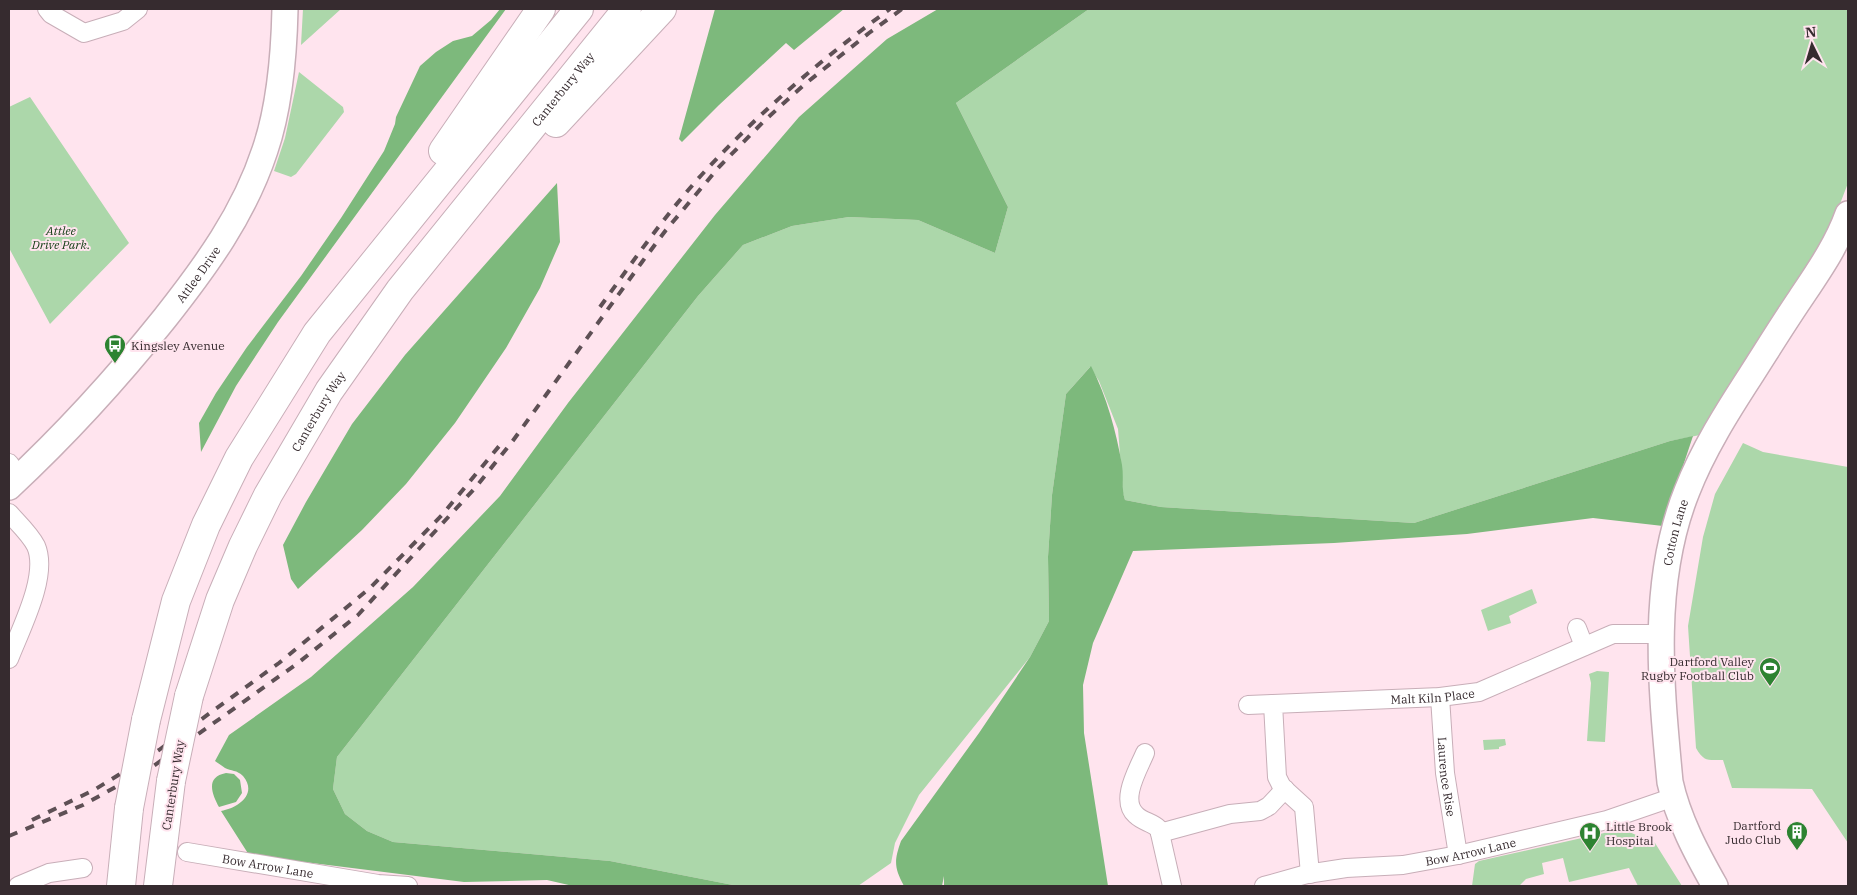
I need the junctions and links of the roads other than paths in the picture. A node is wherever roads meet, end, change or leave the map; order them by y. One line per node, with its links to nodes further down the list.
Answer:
1 (47, 9): 2 (street)
2 (138, 9)
3 (286, 9): 11 (main road, Attlee Drive)
4 (541, 9): 10 (highway)
5 (579, 9): 10 (highway)
6 (626, 9): 9 (highway, Canterbury Way)
7 (662, 9): 9 (highway)
8 (1848, 214): 14 (main road, Cotton Lane)
9 (400, 290): 31 (highway, Canterbury Way, bridge)
10 (316, 333): 30 (highway, bridge)
11 (12, 476)
12 (9, 513): 16 (street)
13 (1577, 628): 15 (street)
14 (1662, 634): 15 (street, Malt Kiln Place); 22 (main road, Cotton Lane)
15 (1584, 646): 17 (street, Malt Kiln Place)
16 (9, 659)
17 (1440, 697): 18 (street, Malt Kiln Place); 25 (street, Laurence Rise)
18 (1273, 704): 19 (street, Malt Kiln Place); 21 (street)
19 (1248, 705)
20 (1145, 753): 23 (street)
21 (1285, 790): 23 (street); 27 (street)
22 (1674, 797): 25 (street, Bow Arrow Lane); 35 (main road, Cotton Lane)
23 (1160, 833): 33 (street)
24 (187, 852): 28 (street, Bow Arrow Lane)
25 (1458, 855): 27 (street, Bow Arrow Lane)
26 (83, 868): 29 (street)
27 (1310, 874): 34 (street, Bow Arrow Lane)
28 (378, 885): 32 (street, Bow Arrow Lane)
29 (18, 886)
30 (121, 886)
31 (158, 886)
32 (408, 886)
33 (1172, 886)
34 (1264, 886)
35 (1715, 886)

